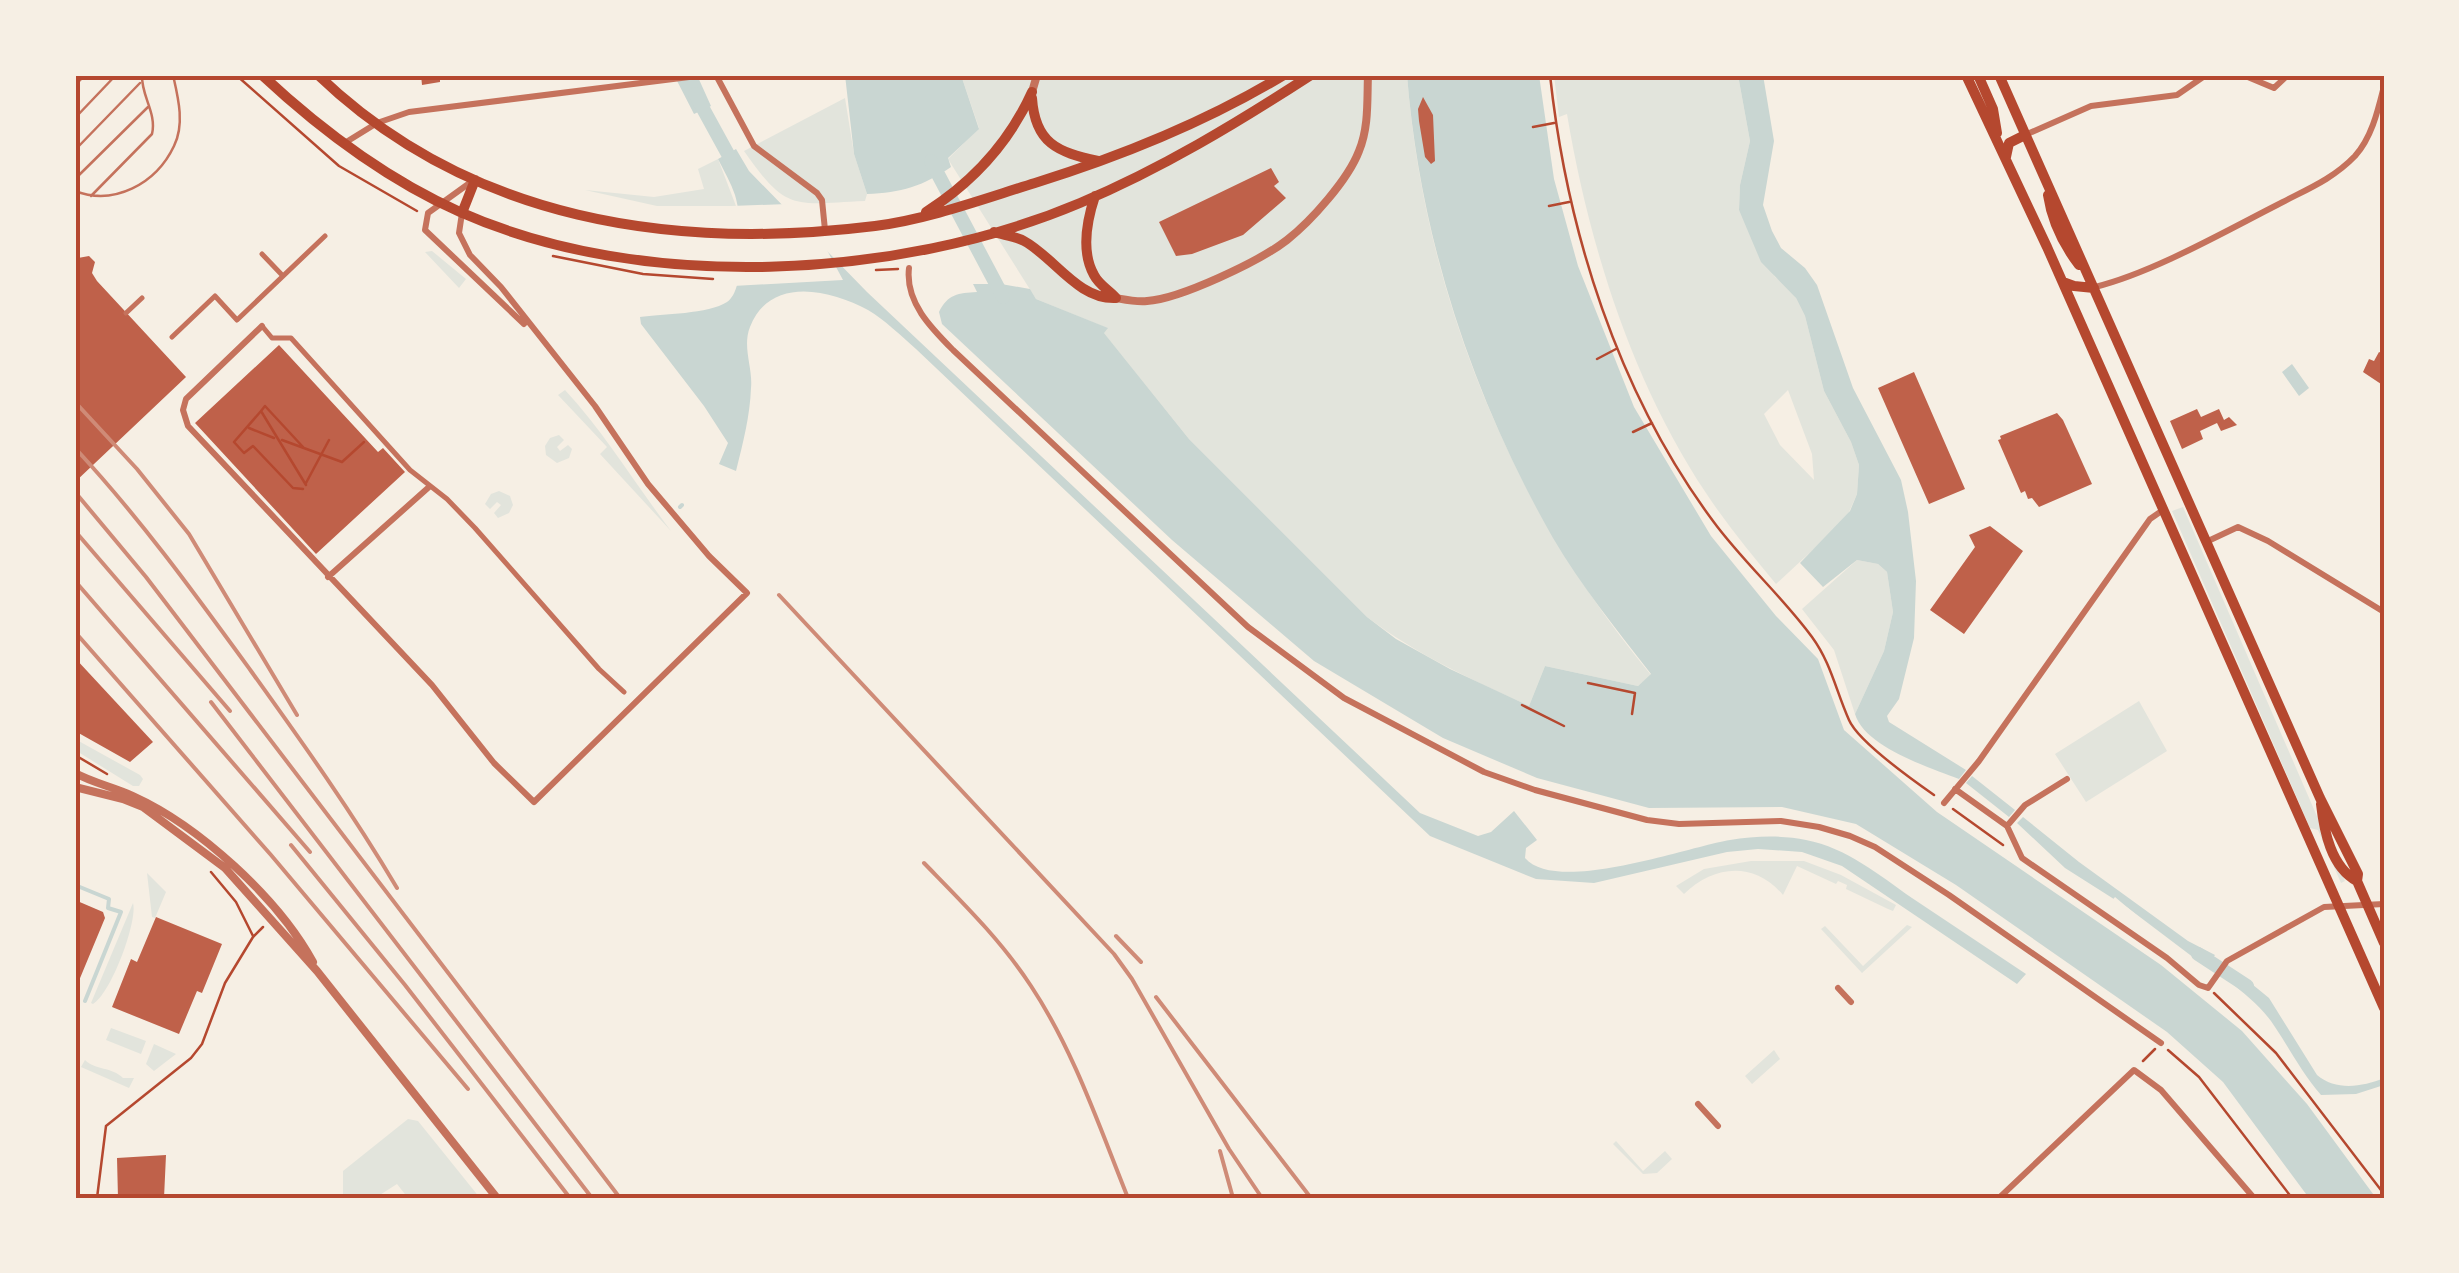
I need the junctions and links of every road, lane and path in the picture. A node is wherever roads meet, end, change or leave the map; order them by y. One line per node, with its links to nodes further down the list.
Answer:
1 (85, 75): 21 (lane)
2 (116, 75): 25 (lane)
3 (142, 75): 20 (lane)
4 (173, 75): 38 (lane)
5 (236, 75): 44 (path)
6 (262, 75): 31 (main road)
7 (318, 75): 27 (main road)
8 (706, 75): 27 (street); 46 (street)
9 (1037, 75): 23 (street)
10 (1284, 75): 34 (main road)
11 (1311, 75): 39 (main road)
12 (1368, 75): 55 (street)
13 (1550, 75): 26 (path)
14 (1966, 75): 30 (main road)
15 (1978, 75): 30 (main road)
16 (1999, 75): 29 (main road)
17 (2206, 75): 29 (street)
18 (2243, 75): 19 (street)
19 (2288, 75)
20 (141, 82): 24 (lane); 32 (lane)
21 (75, 85)
22 (2384, 86): 53 (street)
23 (1032, 92): 34 (main road); 43 (main road)
24 (149, 106): 35 (lane); 38 (lane)
25 (75, 118)
26 (1556, 122): 28 (path); 41 (path)
27 (378, 123): 31 (street); 36 (main road)
28 (1534, 127)
29 (2026, 135): 33 (main road); 53 (main road)
30 (1998, 139): 33 (main road)
31 (344, 144): 40 (main road)
32 (75, 150)
33 (2006, 158): 52 (main road)
34 (1100, 162): 43 (main road)
35 (75, 179)
36 (475, 180): 40 (street); 45 (main road); 46 (main road)
37 (75, 191): 38 (lane)
38 (91, 196)
39 (1095, 196): 47 (main road); 55 (main road)
40 (440, 202): 44 (street); 45 (main road)
41 (1570, 202): 42 (path); 60 (path)
42 (1549, 206)
43 (932, 212): 46 (main road)
44 (428, 213): 59 (street)
45 (462, 213): 47 (main road); 59 (street)
46 (821, 230)
47 (993, 232): 55 (main road)
48 (325, 236): 51 (street)
49 (262, 254): 51 (street)
50 (908, 268): 103 (street)
51 (283, 276): 58 (street)
52 (2062, 281): 53 (main road); 73 (main road)
53 (2092, 285): 74 (main road)
54 (142, 298): 56 (street)
55 (1116, 298)
56 (126, 313)
57 (262, 326): 71 (street); 75 (street)
58 (172, 337)
59 (542, 343): 75 (street)
60 (1618, 348): 61 (path); 63 (path)
61 (1597, 358)
62 (261, 411): 64 (path); 66 (path); 69 (path)
63 (1653, 422): 65 (path); 88 (path)
64 (246, 428): 66 (path); 72 (path)
65 (1633, 432)
66 (278, 439): 69 (path); 72 (path)
67 (328, 440): 70 (path)
68 (364, 442): 70 (path)
69 (304, 448): 70 (path)
70 (321, 454): 72 (path)
71 (430, 487): 75 (street); 78 (street)
72 (304, 488)
73 (2164, 510): 87 (street); 93 (main road)
74 (2206, 542): 76 (street); 92 (main road)
75 (328, 577)
76 (2384, 612)
77 (1588, 683): 80 (path)
78 (624, 692)
79 (1522, 705): 81 (path)
80 (1632, 714)
81 (1564, 726)
82 (75, 755): 85 (path)
83 (75, 773): 98 (street)
84 (2067, 778): 89 (street)
85 (119, 781)
86 (75, 787): 95 (street)
87 (1955, 789): 88 (street); 89 (street)
88 (1944, 802): 90 (path)
89 (2010, 823): 90 (street)
90 (2022, 858): 100 (street)
91 (2384, 904): 92 (street)
92 (2367, 905): 93 (street); 97 (main road)
93 (2339, 906): 100 (street); 102 (main road)
94 (245, 916): 96 (path)
95 (272, 919): 96 (path); 98 (street)
96 (253, 937): 108 (path)
97 (2384, 943)
98 (317, 971): 109 (street)
99 (1838, 988): 101 (street)
100 (2208, 988): 107 (path)
101 (1851, 1002)
102 (2384, 1008)
103 (2161, 1043): 104 (path); 112 (path)
104 (2134, 1070): 110 (street); 111 (street)
105 (1698, 1104): 106 (street)
106 (1718, 1126)
107 (2384, 1194)
108 (97, 1198)
109 (497, 1198)
110 (1999, 1198)
111 (2254, 1198)
112 (2292, 1198)

